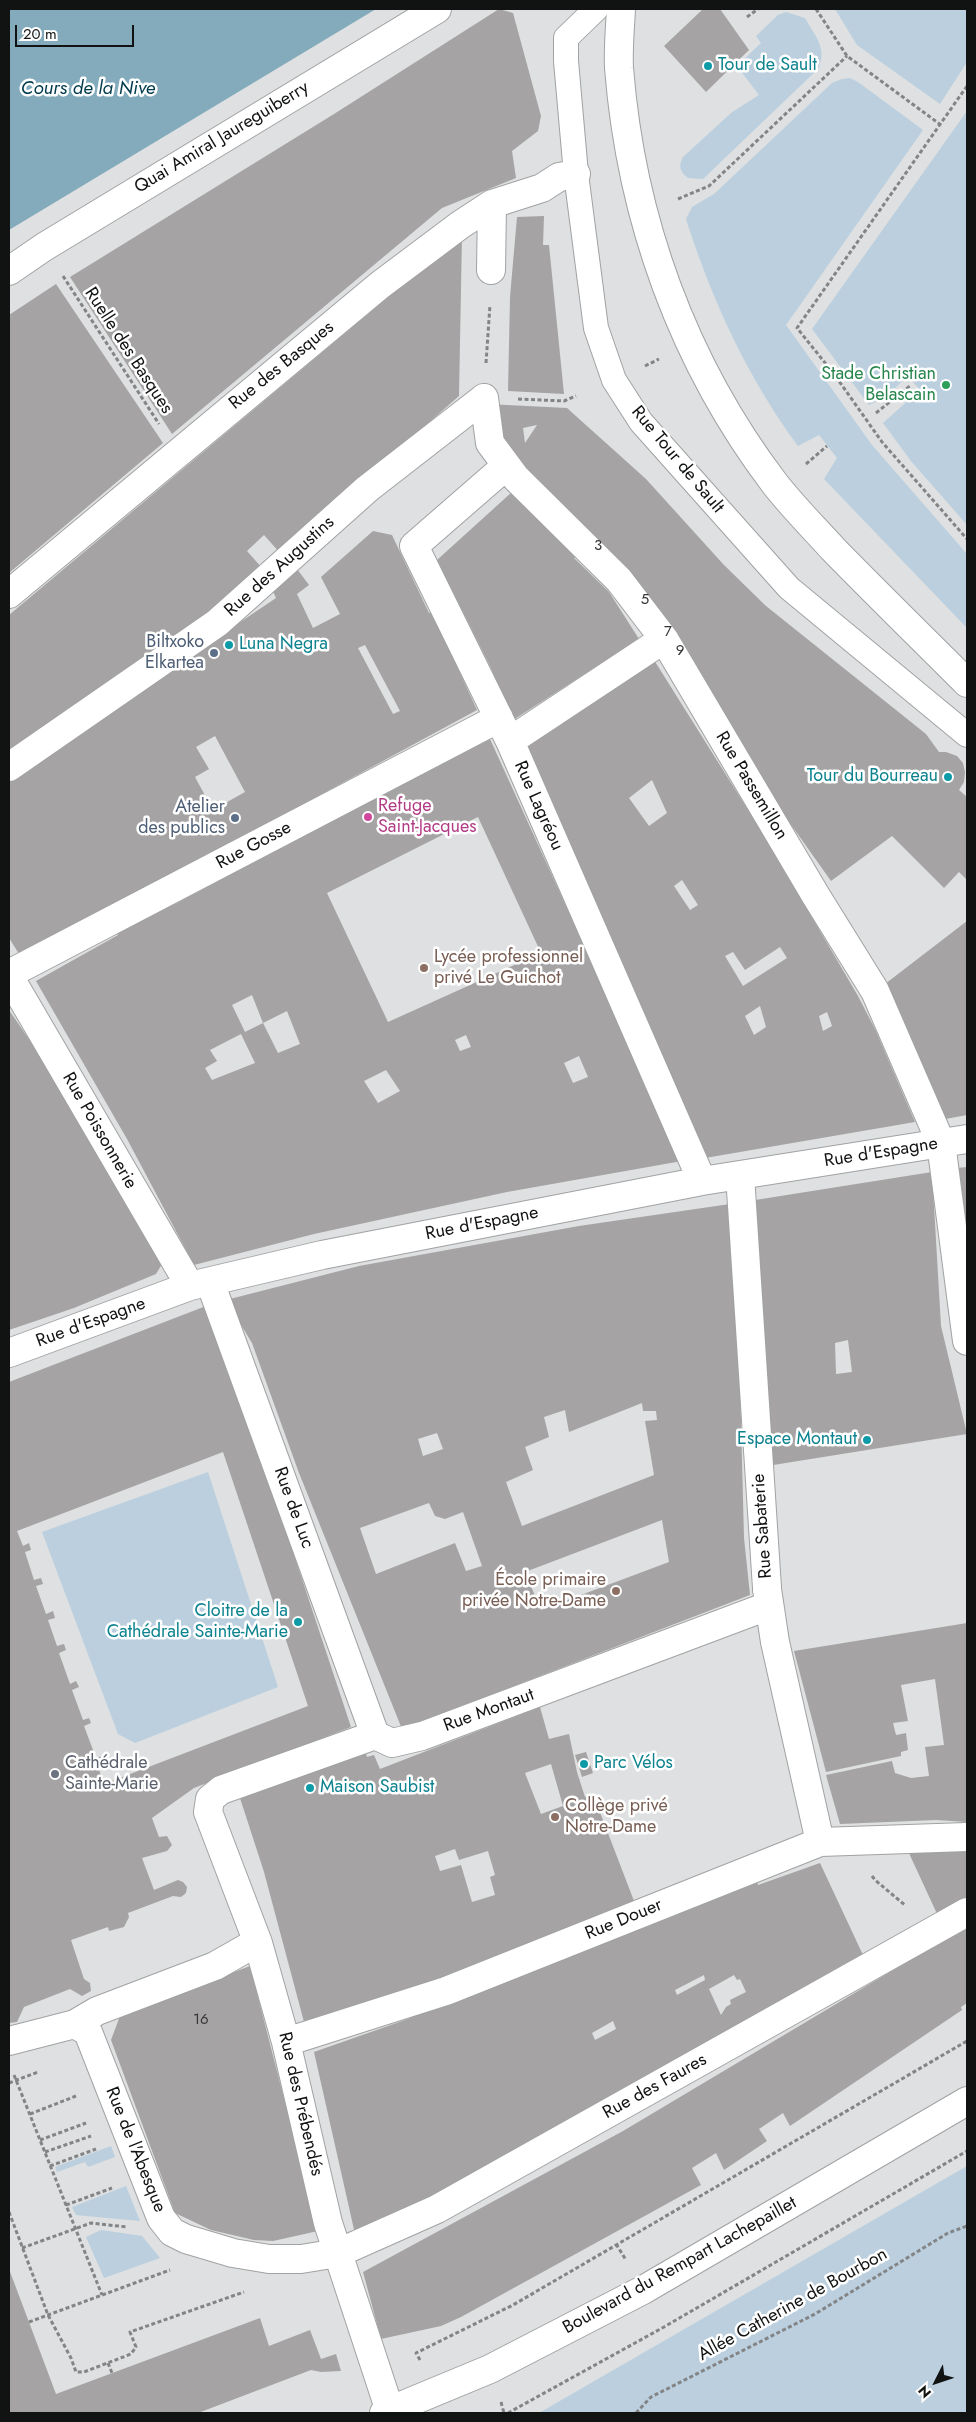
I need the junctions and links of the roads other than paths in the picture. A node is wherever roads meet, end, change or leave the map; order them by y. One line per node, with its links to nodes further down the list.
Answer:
1 (437, 9): 7 (street, Quai Amiral Jaureguiberry)
2 (596, 9): 4 (lane, Rue Tour de Sault)
3 (620, 9): 11 (street)
4 (576, 174): 5 (street, Rue des Basques); 13 (lane, Rue Tour de Sault)
5 (492, 204): 6 (street); 9 (street, Rue des Basques)
6 (491, 270)
7 (9, 272)
8 (506, 466): 10 (street, Rue Passemillon); 12 (street, Rue Lagréou); 14 (street, Rue des Augustins)
9 (9, 594)
10 (664, 639): 12 (street, Rue Gosse); 17 (street, Rue Passemillon)
11 (967, 683)
12 (504, 729): 15 (street, Rue Gosse); 19 (street, Rue Lagréou)
13 (967, 735)
14 (9, 767)
15 (9, 975): 20 (street, Rue Poissonnerie)
16 (967, 1139): 17 (street, Rue d'Espagne)
17 (941, 1143): 18 (street, Rue d'Espagne); 21 (street, Rue Passemillon)
18 (740, 1175): 19 (street, Rue d'Espagne); 23 (street, Rue Sabaterie)
19 (702, 1182): 20 (street, Rue d'Espagne)
20 (200, 1284): 22 (street, Rue d'Espagne); 24 (street, Rue de Luc)
21 (967, 1340)
22 (9, 1353)
23 (768, 1597): 24 (street, Rue Montaut); 26 (street, Rue Sabaterie)
24 (375, 1735): 28 (street, Rue des Prébendés)
25 (967, 1837): 26 (street, Rue Douer)
26 (820, 1842): 31 (street, Rue Douer)
27 (967, 1912): 33 (street, Rue des Faures)
28 (258, 1944): 29 (street); 31 (street, Rue des Prébendés)
29 (75, 2024): 30 (street); 33 (street, Rue de l'Abesque)
30 (9, 2041)
31 (286, 2042): 33 (street, Rue des Prébendés)
32 (967, 2102): 34 (street, Boulevard du Rempart Lachepaillet)
33 (338, 2253): 34 (street, Rue des Prébendés)
34 (387, 2412)

